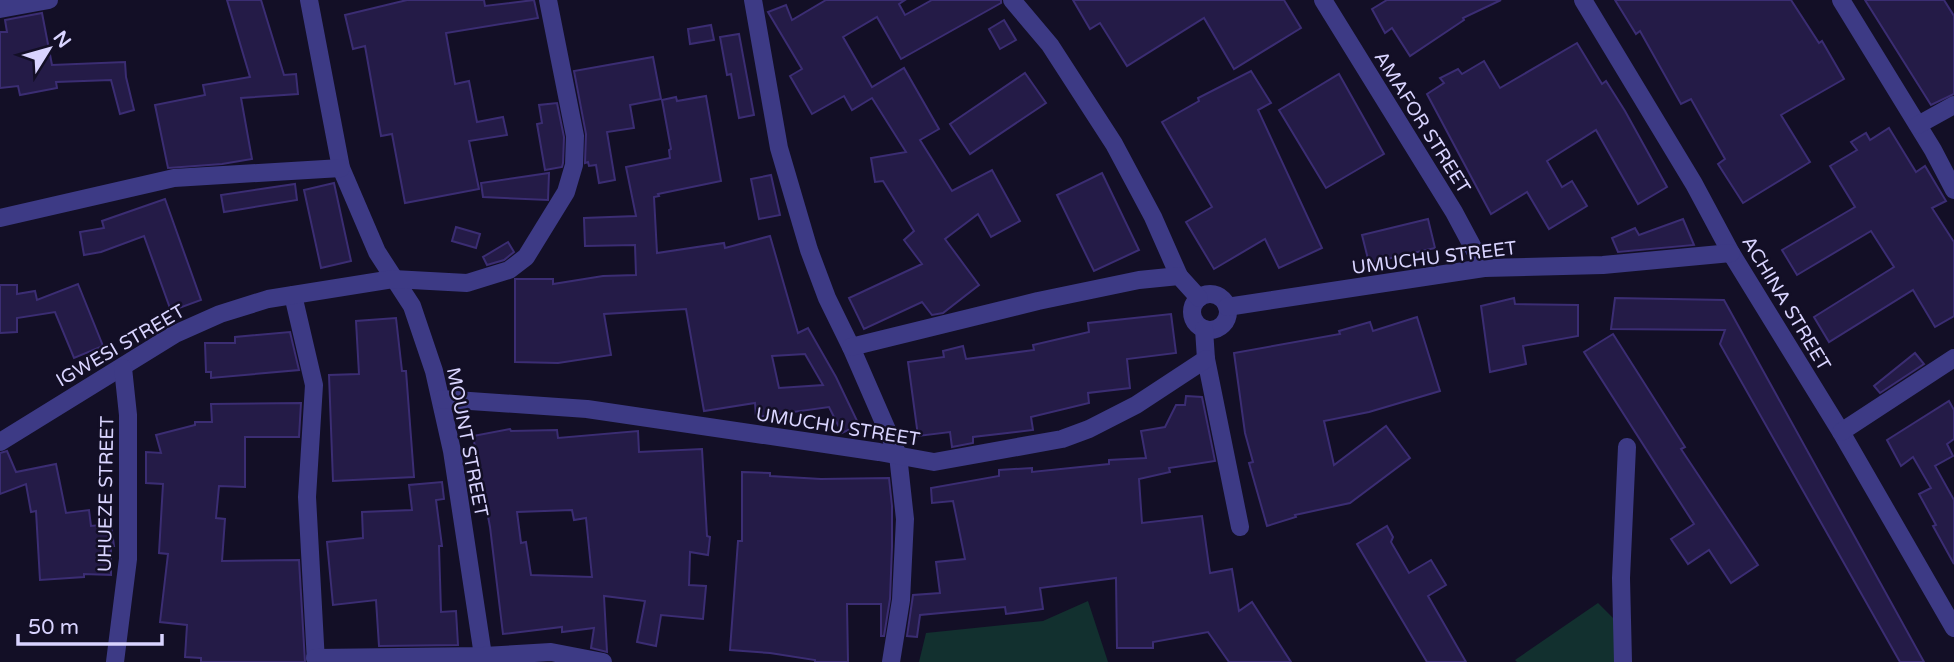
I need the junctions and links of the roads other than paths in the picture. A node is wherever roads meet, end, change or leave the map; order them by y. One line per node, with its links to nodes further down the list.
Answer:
1 (49, 0): 9 (street)
2 (309, 0): 12 (street, MOUNT STREET)
3 (548, 0): 18 (street, IGWESI STREET)
4 (753, 0): 23 (street)
5 (1012, 0): 17 (street)
6 (1323, 0): 16 (street, AMAFOR STREET)
7 (1583, 0): 15 (street, ACHINA STREET)
8 (1840, 0): 11 (street)
9 (0, 9)
10 (1954, 105): 11 (street)
11 (1918, 125): 13 (street)
12 (341, 168): 14 (street); 18 (street, MOUNT STREET)
13 (1954, 190)
14 (0, 218)
15 (1731, 253): 16 (street, UMUCHU STREET); 28 (street, ACHINA STREET)
16 (1484, 268): 21 (street, UMUCHU STREET)
17 (1179, 276): 20 (street); 23 (street)
18 (393, 279): 19 (street, IGWESI STREET); 27 (street, MOUNT STREET)
19 (293, 295): 26 (street, IGWESI STREET); 35 (street)
20 (1199, 298): 21 (street, UMUCHU STREET); 22 (street)
21 (1227, 307): 22 (street)
22 (1204, 329): 25 (street)
23 (852, 346): 31 (street)
24 (1954, 358): 28 (street)
25 (1206, 359): 31 (street, UMUCHU STREET); 32 (street)
26 (123, 368): 29 (street, IGWESI STREET); 36 (street, UHUEZE STREET)
27 (441, 399): 31 (street, UMUCHU STREET); 34 (street, MOUNT STREET)
28 (1841, 432): 33 (street, ACHINA STREET)
29 (0, 442)
30 (1627, 447): 39 (street)
31 (898, 455): 38 (street)
32 (1240, 527)
33 (1954, 628)
34 (484, 659): 35 (street); 37 (street)
35 (316, 660)
36 (115, 662)
37 (603, 662)
38 (891, 662)
39 (1623, 662)

